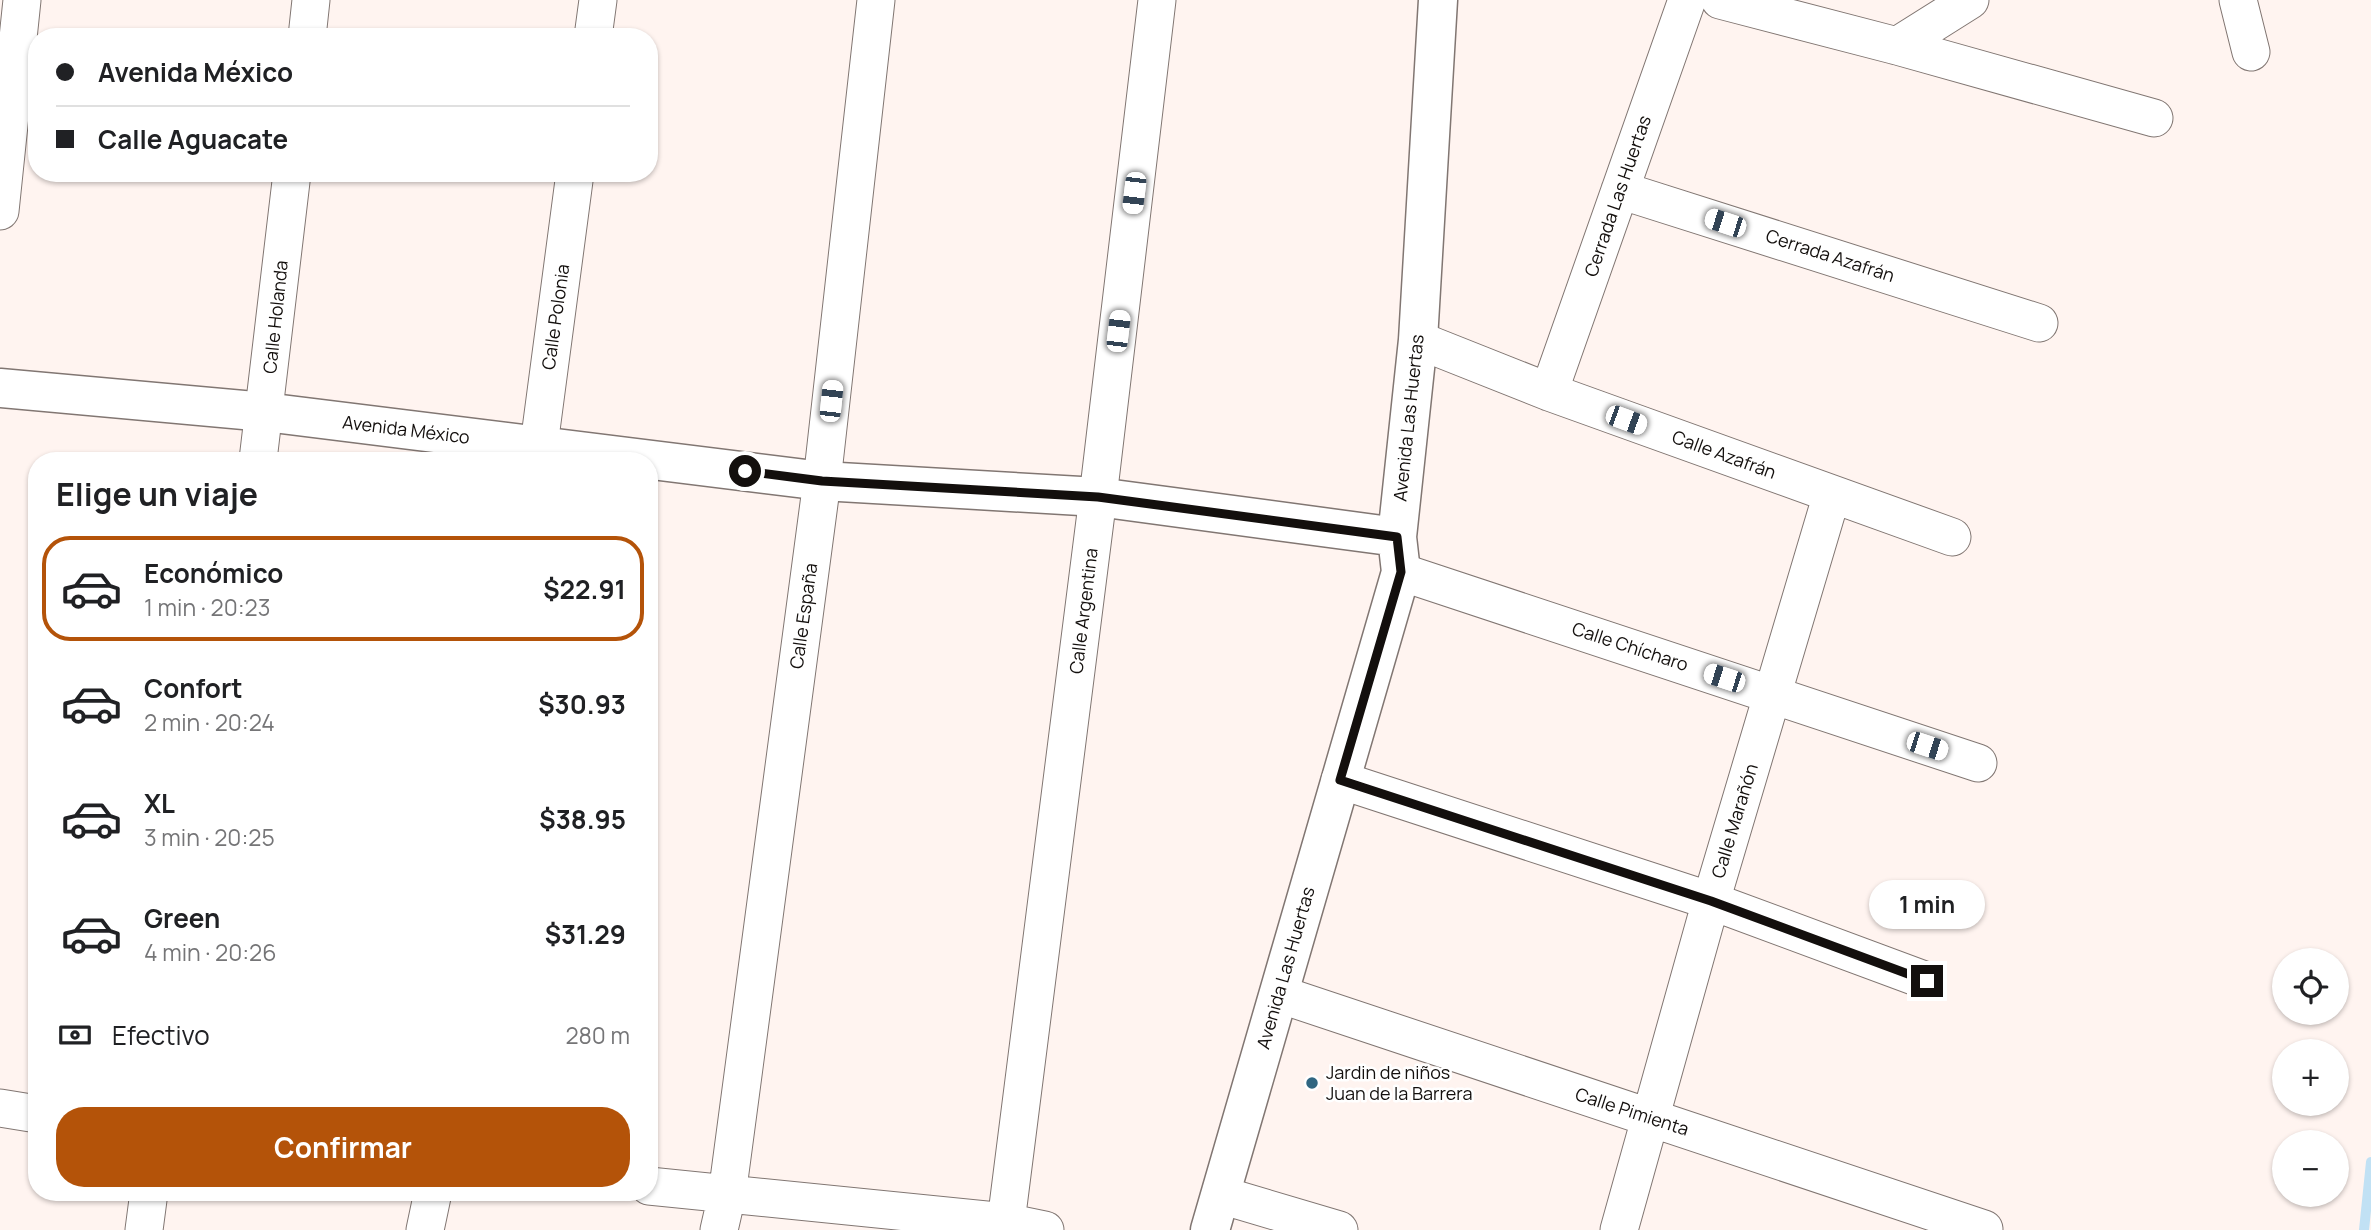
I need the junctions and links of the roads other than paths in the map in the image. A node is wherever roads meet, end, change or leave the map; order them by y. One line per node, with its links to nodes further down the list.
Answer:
1 (22, 0): 19 (street)
2 (311, 0): 11 (street)
3 (598, 0): 12 (street)
4 (876, 0): 29 (street, Calle España)
5 (1157, 0): 31 (street, Calle Argentina)
6 (1438, 0): 21 (street, Avenida Las Huertas)
7 (1687, 0): 18 (street, Cerrada Las Huertas)
8 (1720, 0): 13 (street)
9 (1970, 0): 13 (street)
10 (2238, 0): 14 (street)
11 (308, 28)
12 (594, 28)
13 (1897, 46): 15 (street)
14 (2251, 52)
15 (2154, 118)
16 (291, 182): 24 (street, Calle Holanda)
17 (574, 182): 27 (street, Calle Polonia)
18 (1620, 190): 20 (street, Cerrada Azafrán); 23 (street, Cerrada Las Huertas)
19 (0, 211)
20 (2039, 323)
21 (1418, 340): 23 (street, Calle Azafrán); 33 (street, Avenida Las Huertas)
22 (0, 388): 24 (street, Avenida México)
23 (1549, 392): 30 (street, Calle Azafrán)
24 (265, 412): 25 (street, Calle Holanda); 26 (street, Avenida México)
25 (259, 452)
26 (531, 452)
27 (538, 452)
28 (658, 465): 29 (street, Avenida México)
29 (822, 481): 31 (street, Avenida México); 44 (street, Calle España)
30 (1832, 494): 32 (street, Calle Azafrán); 34 (street, Calle Marañón)
31 (1098, 497): 33 (street, Avenida México); 48 (street, Calle Argentina)
32 (1952, 537)
33 (1399, 554): 34 (street, Calle Chícharo); 36 (street, Avenida Las Huertas)
34 (1774, 695): 35 (street, Calle Chícharo); 37 (street, Calle Marañón)
35 (1978, 763)
36 (1340, 780): 37 (street); 39 (street, Avenida Las Huertas)
37 (1711, 901): 38 (street); 42 (street, Calle Marañón)
38 (1927, 981)
39 (1279, 994): 42 (street, Calle Pimienta); 47 (street, Avenida Las Huertas)
40 (0, 1108): 41 (street)
41 (28, 1113)
42 (1652, 1118): 49 (street, Calle Pimienta); 55 (street, Calle Marañón)
43 (658, 1187): 44 (street)
44 (727, 1195): 48 (street); 52 (street, Calle España)
45 (148, 1201): 50 (street)
46 (431, 1201): 51 (street)
47 (1216, 1213): 54 (street)
48 (1006, 1222): 53 (street)
49 (1984, 1229)
50 (144, 1230)
51 (425, 1230)
52 (719, 1230)
53 (1045, 1230)
54 (1339, 1230)
55 (1619, 1230)

